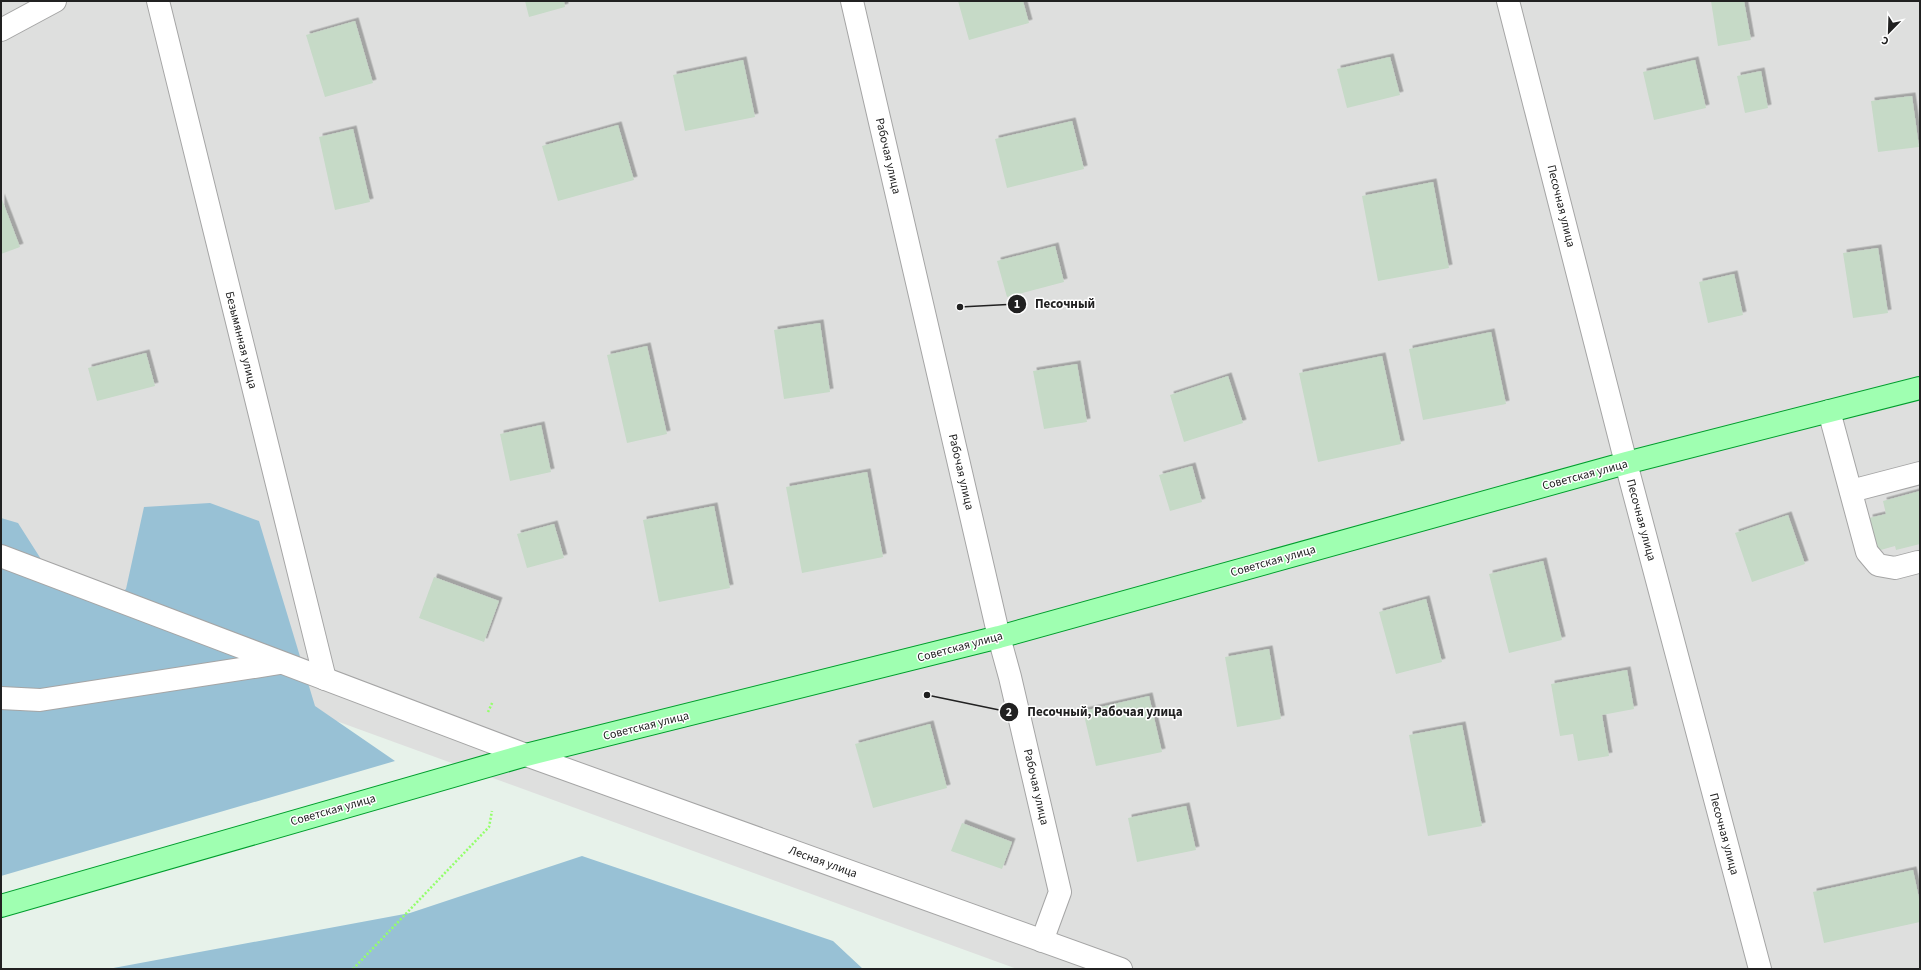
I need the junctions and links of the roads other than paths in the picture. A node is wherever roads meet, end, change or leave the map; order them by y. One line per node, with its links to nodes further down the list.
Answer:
1 (55, 1): 5 (street)
2 (158, 1): 15 (street, Безымянная улица)
3 (852, 1): 13 (street, Рабочая улица)
4 (1508, 1): 8 (street, Песочная улица)
5 (1, 30)
6 (1920, 388): 7 (main road, Советская улица)
7 (1829, 411): 8 (main road, Советская улица); 10 (street)
8 (1626, 463): 13 (main road, Советская улица); 21 (street, Песочная улица)
9 (1920, 473): 10 (street)
10 (1851, 491): 12 (street)
11 (1, 556): 14 (street, Лесная улица)
12 (1918, 562)
13 (999, 637): 17 (main road, Советская улица); 19 (street, Рабочая улица)
14 (282, 663): 15 (street, Лесная улица); 16 (street)
15 (325, 679): 17 (street, Лесная улица)
16 (1, 698)
17 (526, 755): 18 (main road, Советская улица); 19 (street, Лесная улица)
18 (1, 906)
19 (1042, 941): 20 (street, Лесная улица)
20 (1121, 969)
21 (1760, 969)

